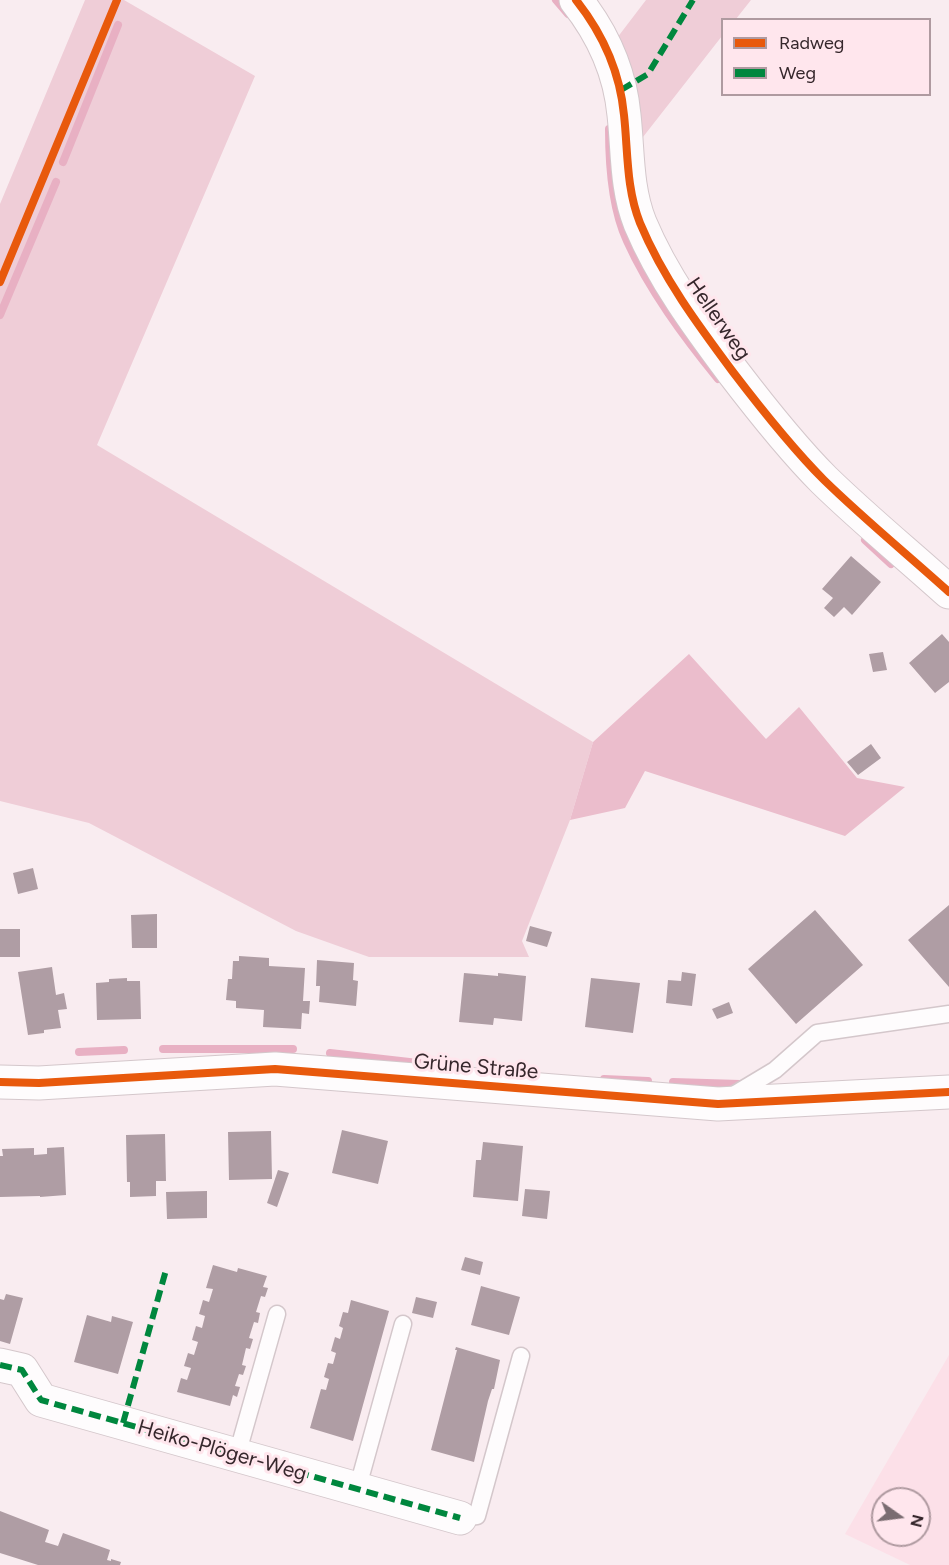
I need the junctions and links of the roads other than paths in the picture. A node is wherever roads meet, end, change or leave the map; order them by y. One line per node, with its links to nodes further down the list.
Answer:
1 (576, 0): 2 (street, Hellerweg)
2 (949, 592)
3 (949, 1014): 6 (lane)
4 (0, 1082): 6 (street, Grüne Straße)
5 (949, 1092): 6 (street, Grüne Straße)
6 (718, 1104)
7 (277, 1314): 11 (lane)
8 (403, 1324): 12 (lane)
9 (521, 1356): 13 (lane)
10 (0, 1365): 11 (street, Heiko-Plöger-Weg)
11 (237, 1455): 12 (street, Heiko-Plöger-Weg)
12 (357, 1490): 13 (street, Heiko-Plöger-Weg)
13 (460, 1518)

